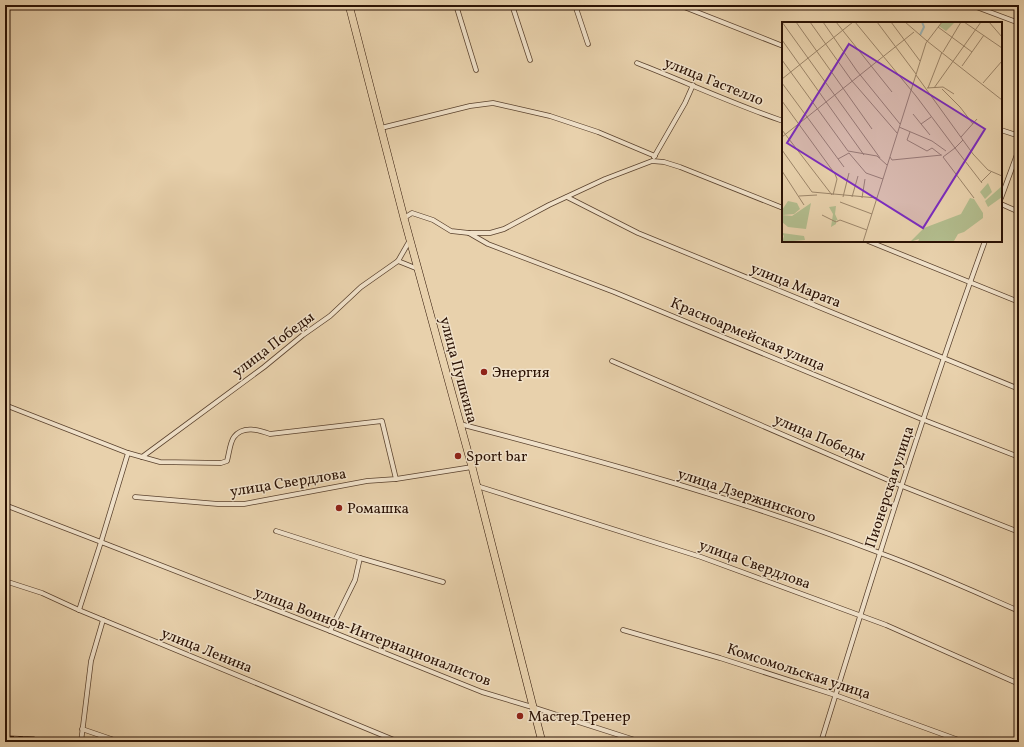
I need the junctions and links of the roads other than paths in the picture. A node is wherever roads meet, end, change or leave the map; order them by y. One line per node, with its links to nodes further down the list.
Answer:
1 (349, 5): 15 (main road, улица Пушкина)
2 (456, 5): 12 (street)
3 (512, 5): 10 (street)
4 (575, 5): 8 (street)
5 (679, 5): 9 (street)
6 (971, 5): 7 (street)
7 (1019, 23)
8 (588, 44)
9 (782, 46)
10 (530, 60)
11 (637, 63): 13 (street, улица Гастелло)
12 (476, 70)
13 (693, 85): 14 (street, улица Гастелло); 19 (street)
14 (782, 121)
15 (381, 128): 19 (street); 26 (main road, улица Пушкина)
16 (1002, 130): 17 (street)
17 (1019, 136)
18 (1019, 149): 21 (street)
19 (655, 156): 20 (street)
20 (652, 161): 22 (street); 24 (street)
21 (1002, 195)
22 (567, 198): 27 (street); 35 (street, улица Марата)
23 (1002, 204): 25 (street)
24 (782, 208)
25 (1019, 212)
26 (404, 218): 27 (street); 28 (main road, улица Пушкина)
27 (468, 233): 39 (street, Красноармейская улица)
28 (410, 240): 31 (street); 32 (main road, улица Пушкина)
29 (871, 242): 33 (street)
30 (985, 242): 33 (street, Пионерская улица)
31 (398, 261): 32 (street); 42 (street, улица Победы)
32 (418, 269): 40 (main road, улица Пушкина)
33 (971, 281): 34 (street); 35 (street, Пионерская улица)
34 (1019, 302)
35 (944, 359): 37 (street, улица Марата); 39 (street, Пионерская улица)
36 (612, 361): 47 (street, улица Победы)
37 (1019, 390)
38 (5, 405): 41 (street, улица Свердлова)
39 (924, 420): 43 (street, Красноармейская улица); 47 (street, Пионерская улица)
40 (460, 424): 44 (main road, улица Пушкина); 53 (street, улица Дзержинского)
41 (128, 453): 42 (street, улица Свердлова); 52 (street)
42 (142, 457): 45 (street, улица Свердлова)
43 (1019, 457)
44 (472, 467): 45 (street, улица Свердлова); 46 (main road, улица Пушкина)
45 (396, 479): 48 (street, улица Свердлова)
46 (476, 486): 59 (street, улица Свердлова); 65 (main road, улица Пушкина)
47 (902, 486): 51 (street, улица Победы); 53 (street, Пионерская улица)
48 (135, 496)
49 (5, 505): 52 (street, улица Воинов-Интернационалистов)
50 (276, 531): 54 (street)
51 (1019, 532)
52 (101, 542): 57 (street); 62 (street, улица Воинов-Интернационалистов)
53 (880, 553): 58 (street, улица Дзержинского); 59 (street, Пионерская улица)
54 (360, 558): 56 (street); 62 (street)
55 (5, 581): 57 (street, улица Ленина)
56 (442, 582)
57 (79, 610): 60 (street, улица Ленина)
58 (1019, 611)
59 (859, 615): 63 (street, улица Свердлова); 64 (street, Пионерская улица)
60 (103, 620): 66 (street); 69 (street, улица Ленина)
61 (623, 630): 64 (street, Комсомольская улица)
62 (330, 631): 65 (street, улица Воинов-Интернационалистов)
63 (1019, 684)
64 (835, 695): 72 (street, Пионерская улица); 73 (street, Комсомольская улица)
65 (532, 707): 70 (main road, улица Пушкина); 71 (street, улица Воинов-Интернационалистов)
66 (82, 729): 67 (street); 68 (street)
67 (80, 742)
68 (120, 742)
69 (400, 742)
70 (542, 742)
71 (641, 742)
72 (820, 742)
73 (964, 742)

